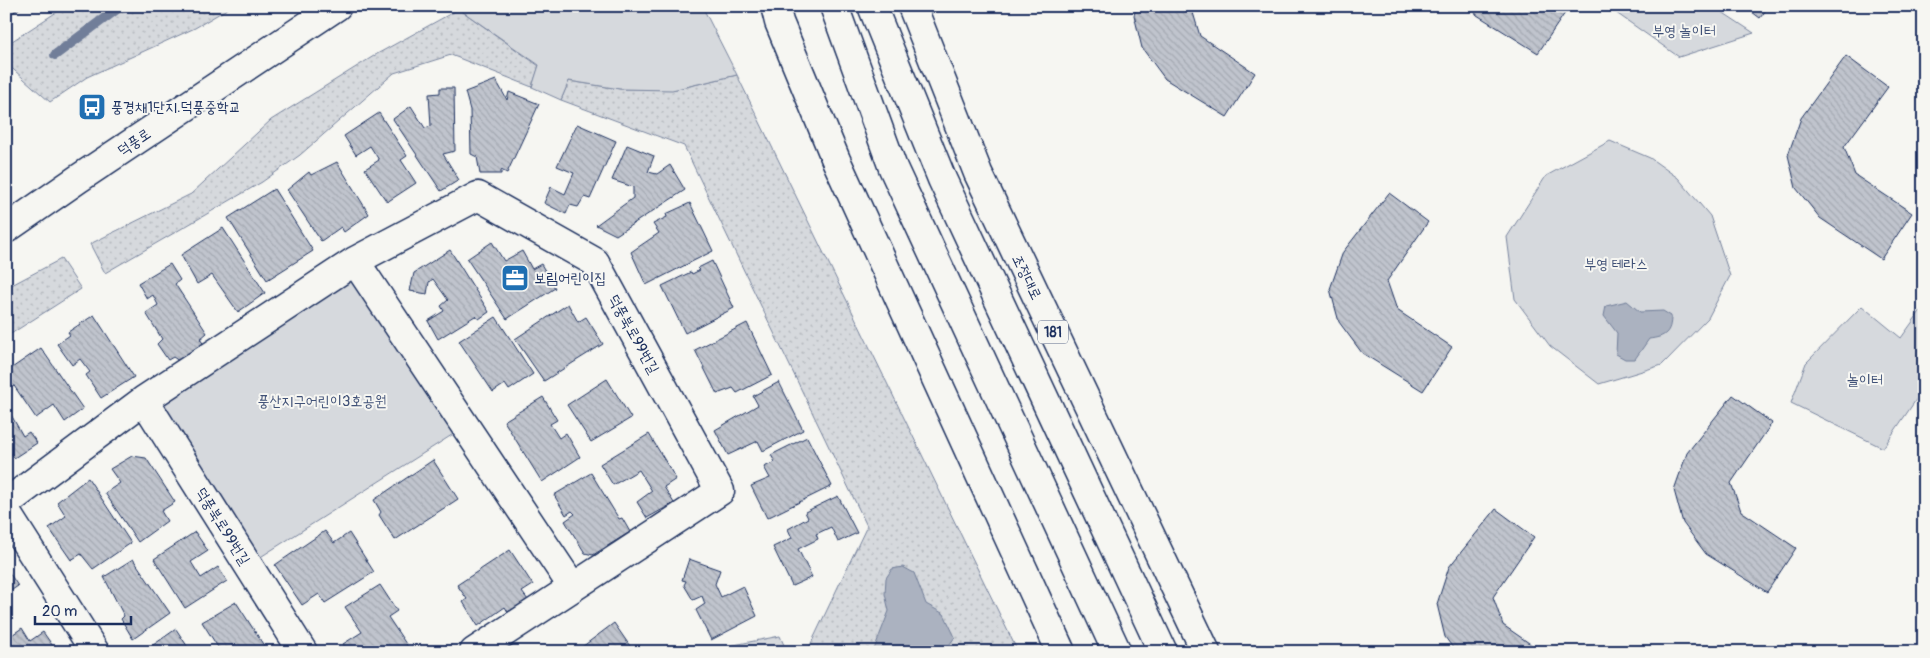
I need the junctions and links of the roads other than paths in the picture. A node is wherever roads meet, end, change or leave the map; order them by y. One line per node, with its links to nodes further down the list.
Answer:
1 (337, 6): 6 (main road, 덕풍로)
2 (834, 6): 16 (main road)
3 (872, 6): 17 (main road, 181)
4 (912, 6): 18 (main road, 조정대로 / 181)
5 (779, 11): 15 (main road)
6 (6, 229)
7 (356, 261): 8 (main road, 덕풍북로99번길); 11 (main road); 11 (main road, 덕풍북로99번길)
8 (144, 400): 9 (main road, 덕풍북로99번길); 13 (main road, 덕풍북로99번길)
9 (6, 503)
10 (6, 512): 12 (main road)
11 (572, 586): 14 (main road, 덕풍북로99번길)
12 (95, 652)
13 (303, 652)
14 (474, 652)
15 (1061, 652)
16 (1117, 652)
17 (1163, 652)
18 (1206, 652)

